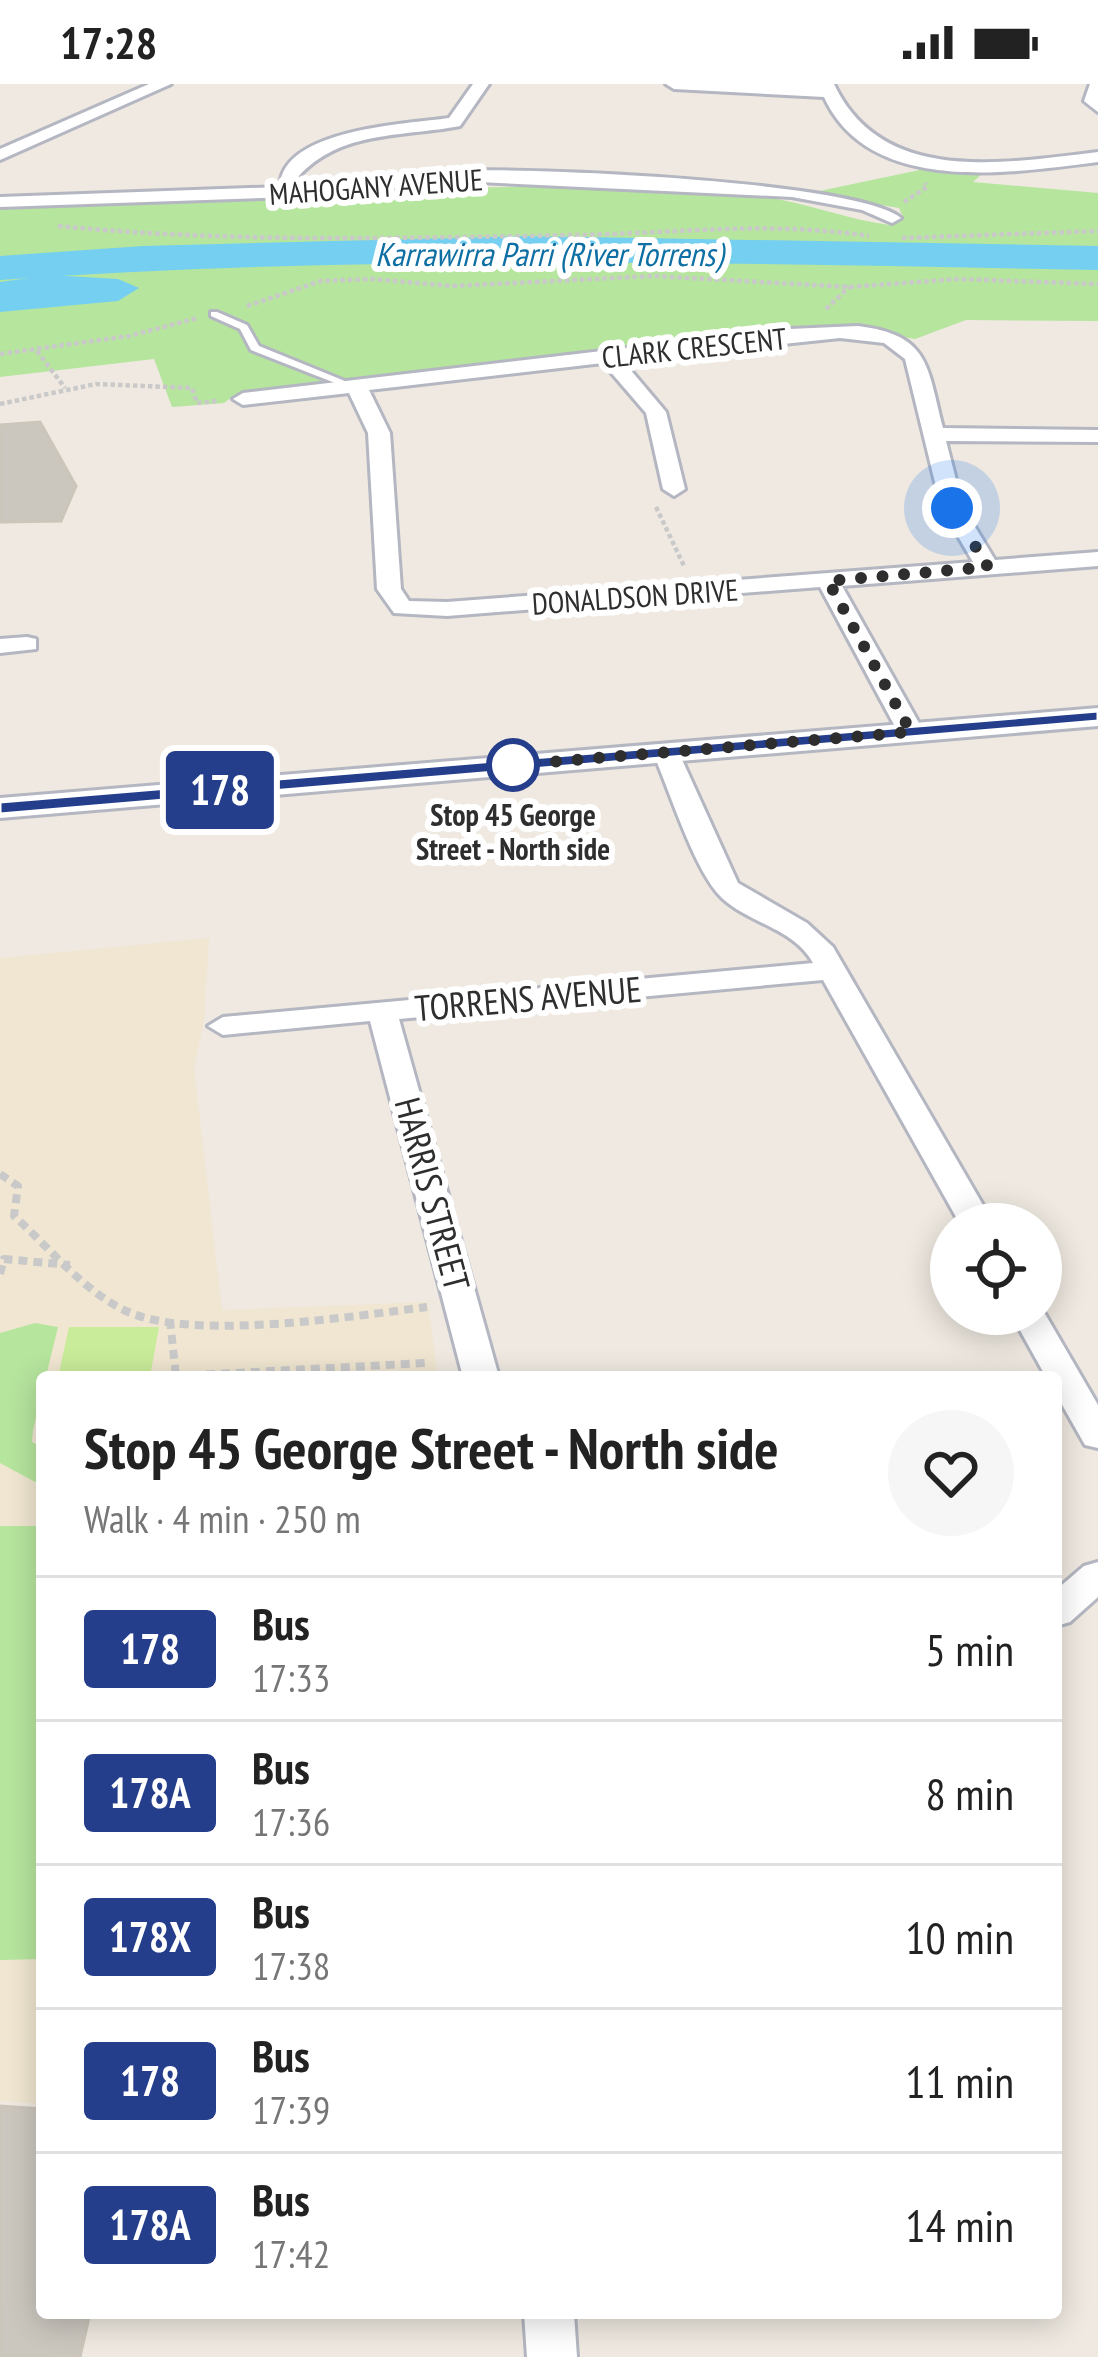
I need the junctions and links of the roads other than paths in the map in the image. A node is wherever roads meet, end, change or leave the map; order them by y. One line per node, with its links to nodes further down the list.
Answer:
1 (164, 84): 7 (street)
2 (482, 84): 9 (street)
3 (674, 84): 5 (street)
4 (1098, 84): 6 (street)
5 (827, 88): 8 (street)
6 (1098, 107)
7 (0, 154)
8 (1098, 157)
9 (289, 192): 10 (street, MAHOGANY AVENUE); 11 (street, MAHOGANY AVENUE)
10 (0, 202)
11 (892, 218)
12 (214, 314): 14 (lane)
13 (608, 356): 14 (street, CLARK CRESCENT); 16 (street, CLARK CRESCENT); 18 (street)
14 (356, 388): 15 (street, CLARK CRESCENT); 21 (street, DONALDSON DRIVE)
15 (243, 399)
16 (936, 434): 17 (street); 20 (street, CLARK CRESCENT)
17 (1098, 436)
18 (674, 489)
19 (1098, 559): 20 (street, DONALDSON DRIVE)
20 (988, 567): 21 (street, DONALDSON DRIVE)
21 (828, 581): 25 (street)
22 (27, 644): 23 (street)
23 (0, 646)
24 (1098, 717): 25 (street)
25 (911, 732): 26 (street)
26 (666, 753): 27 (street); 28 (street)
27 (0, 808)
28 (832, 970): 29 (street, TORRENS AVENUE); 31 (street)
29 (382, 1011): 30 (street, TORRENS AVENUE); 33 (street, HARRIS STREET)
30 (223, 1026)
31 (965, 1203)
32 (1040, 1335): 34 (street)
33 (480, 1371)
34 (1061, 1371)
35 (1062, 1373): 36 (street)
36 (1098, 1436)
37 (1098, 1576): 38 (street)
38 (1062, 1607)
39 (549, 2319): 40 (street)
40 (552, 2357)

